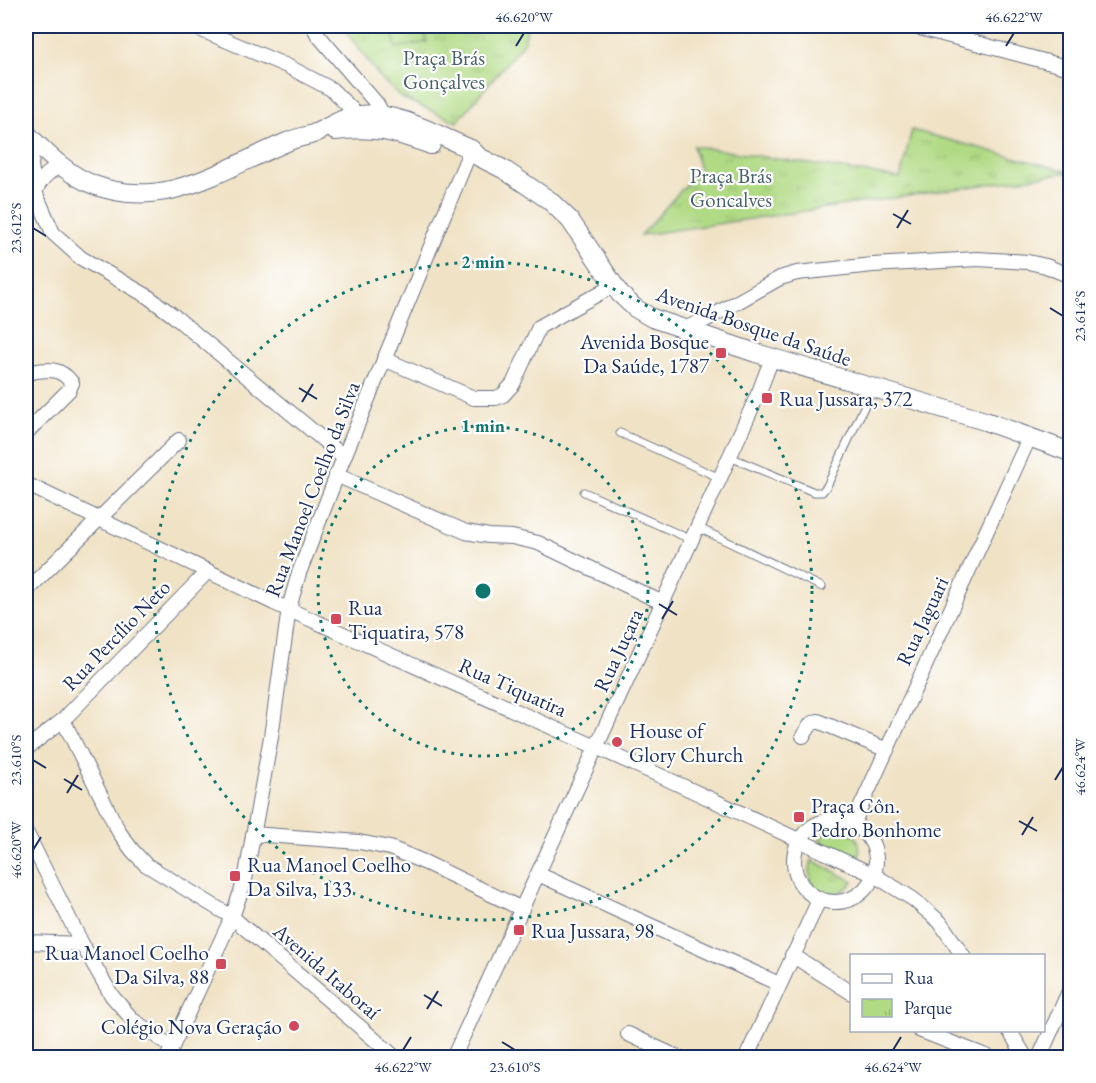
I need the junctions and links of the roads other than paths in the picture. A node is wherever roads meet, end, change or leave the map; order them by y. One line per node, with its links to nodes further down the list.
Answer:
1 (192, 26): 6 (street)
2 (313, 26): 4 (street)
3 (920, 26): 5 (street)
4 (346, 68): 6 (street); 8 (street)
5 (1071, 68)
6 (321, 83): 7 (street)
7 (357, 115): 8 (street, Avenida Bosque da Saúde); 9 (street, Avenida Bosque da Saúde)
8 (380, 124): 9 (street, Avenida Bosque da Saúde); 11 (street, Avenida Bosque da Saúde)
9 (313, 134): 12 (street, Avenida Bosque da Saúde)
10 (30, 137): 12 (street, Avenida Bosque da Saúde); 13 (street)
11 (472, 154): 15 (street, Avenida Bosque da Saúde); 18 (street, Rua Manoel Coelho da Silva)
12 (63, 167): 13 (street)
13 (35, 192): 26 (street)
14 (1071, 276): 16 (street)
15 (614, 285): 16 (street, Avenida Bosque da Saúde); 18 (street)
16 (686, 328): 17 (street, Avenida Bosque da Saúde)
17 (772, 358): 20 (street, Avenida Bosque da Saúde); 27 (street, Rua Juçara)
18 (384, 359): 26 (street, Rua Manoel Coelho da Silva)
19 (26, 373): 21 (street)
20 (872, 388): 24 (street, Avenida Bosque da Saúde); 27 (lane)
21 (26, 433)
22 (620, 433): 30 (lane)
23 (179, 440): 33 (street)
24 (1029, 440): 25 (street, Avenida Bosque da Saúde); 28 (street); 45 (street, Rua Jaguari)
25 (1071, 452)
26 (344, 457): 29 (street, Rua Manoel Coelho da Silva)
27 (730, 457): 30 (street, Rua Juçara)
28 (1071, 459)
29 (336, 475): 39 (street); 40 (street, Rua Manoel Coelho da Silva)
30 (720, 478): 34 (street, Rua Juçara)
31 (26, 484): 33 (street, Rua Tiquatira)
32 (584, 492): 35 (lane)
33 (99, 520): 36 (street, Rua Tiquatira); 38 (street)
34 (698, 527): 35 (street, Rua Juçara); 37 (lane)
35 (692, 540): 39 (street, Rua Juçara)
36 (207, 571): 40 (street, Rua Tiquatira); 41 (street, Rua Percílio Neto)
37 (822, 586)
38 (26, 591)
39 (663, 603): 43 (street, Rua Juçara)
40 (289, 608): 43 (street, Rua Tiquatira); 48 (street, Rua Manoel Coelho da Silva)
41 (63, 720): 44 (street, Rua Percílio Neto); 54 (street, Avenida Itaboraí)
42 (803, 736): 45 (street)
43 (596, 747): 49 (street, Rua Tiquatira); 50 (street, Rua Juçara)
44 (26, 749)
45 (886, 750): 46 (street, Rua Jaguari)
46 (853, 824): 49 (street); 51 (street)
47 (26, 832): 56 (street)
48 (253, 834): 53 (street); 54 (street, Rua Manoel Coelho da Silva)
49 (799, 839): 51 (street, Rua Tiquatira); 52 (street)
50 (538, 874): 53 (street, Rua Juçara); 59 (street)
51 (874, 875): 52 (street); 57 (street, Rua Tiquatira)
52 (819, 900): 58 (street)
53 (522, 909): 67 (street, Rua Juçara)
54 (232, 917): 65 (street, Rua Manoel Coelho da Silva); 66 (street, Avenida Itaboraí)
55 (26, 942): 56 (street)
56 (82, 944): 65 (street)
57 (962, 954)
58 (792, 955): 59 (street); 61 (street)
59 (779, 984): 69 (street)
60 (1071, 988): 72 (street)
61 (850, 992)
62 (924, 1032): 70 (street)
63 (1010, 1032): 71 (street)
64 (628, 1034): 68 (street)
65 (169, 1052)
66 (396, 1058)
67 (453, 1058)
68 (679, 1058)
69 (746, 1058)
70 (991, 1058)
71 (1026, 1058)
72 (1039, 1058)

